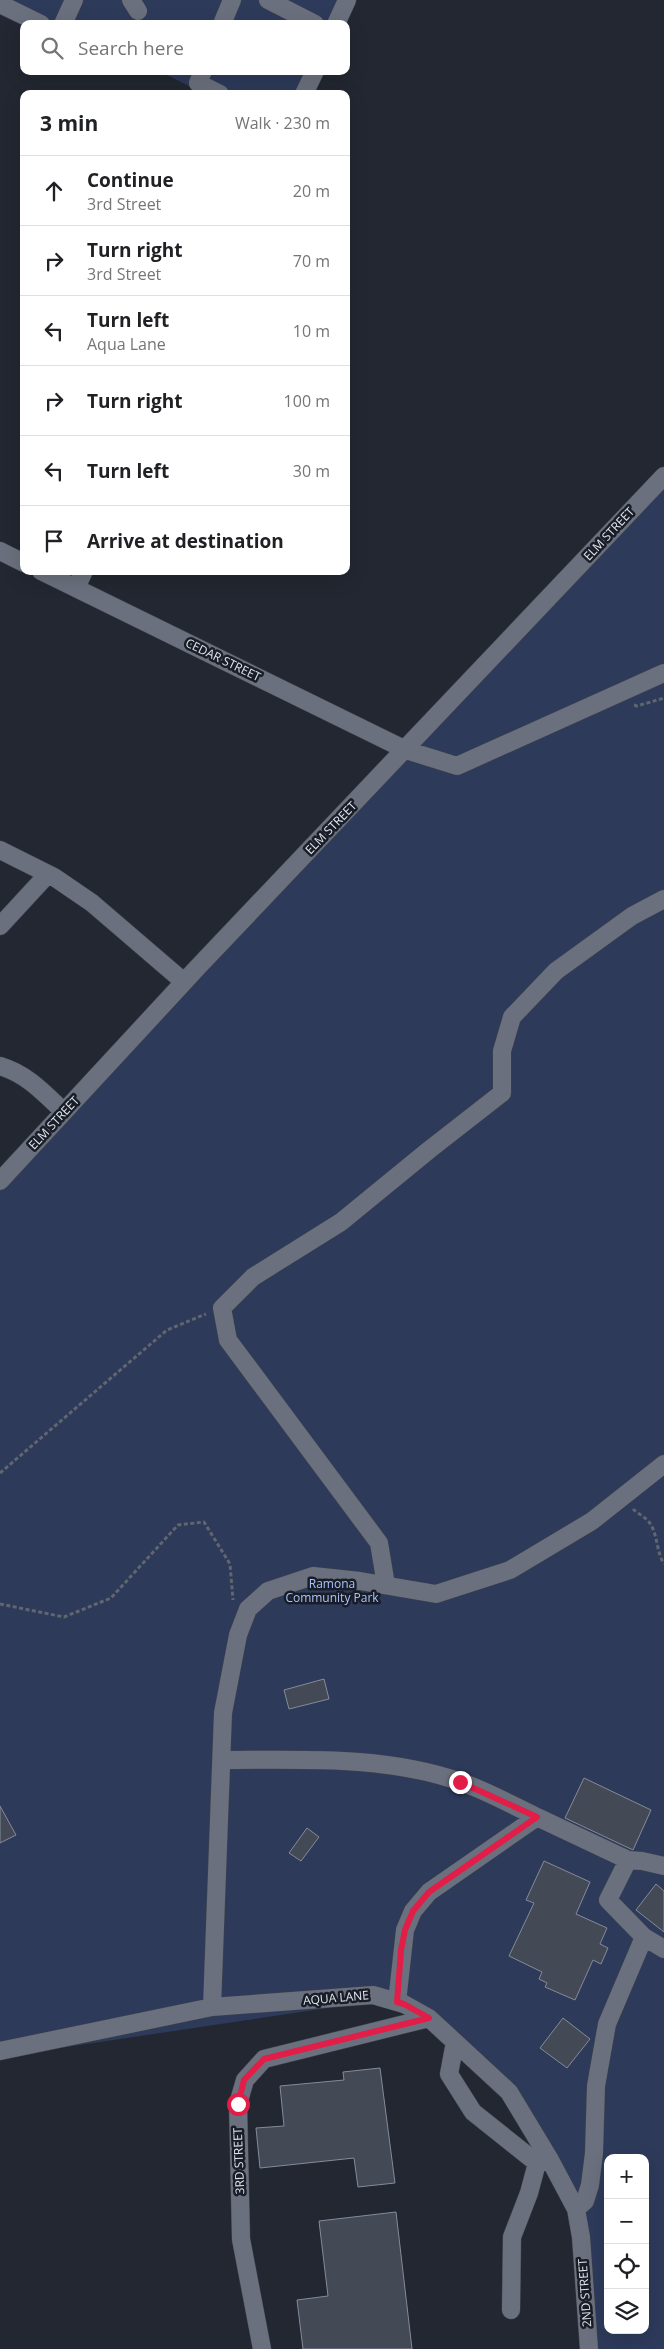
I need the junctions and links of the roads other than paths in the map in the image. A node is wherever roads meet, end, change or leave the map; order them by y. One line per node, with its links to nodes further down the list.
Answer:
1 (74, 0): 7 (street)
2 (232, 0): 8 (street)
3 (268, 0): 9 (street)
4 (347, 0): 10 (street)
5 (0, 4): 6 (street)
6 (33, 20)
7 (65, 20)
8 (224, 20)
9 (307, 20)
10 (338, 20)
11 (201, 75): 13 (street)
12 (312, 75): 14 (street)
13 (212, 90)
14 (306, 90)
15 (664, 476): 22 (street, ELM STREET)
16 (0, 552): 17 (street)
17 (20, 561)
18 (49, 575): 20 (street, CEDAR STREET)
19 (82, 575): 20 (street)
20 (76, 588): 22 (street, CEDAR STREET)
21 (664, 672): 22 (street, CEDAR STREET)
22 (406, 750): 27 (street, ELM STREET)
23 (0, 850): 24 (street)
24 (48, 874): 26 (street); 27 (street)
25 (664, 899): 32 (street)
26 (0, 926)
27 (184, 982): 29 (street, ELM STREET)
28 (0, 1066): 29 (street)
29 (64, 1112): 30 (street, ELM STREET)
30 (0, 1182)
31 (664, 1464): 32 (street)
32 (386, 1585): 33 (street)
33 (222, 1760): 34 (street); 40 (street)
34 (537, 1817): 35 (street); 39 (street)
35 (628, 1860): 36 (street); 37 (street)
36 (664, 1866)
37 (644, 1937): 38 (street); 45 (street)
38 (664, 1949)
39 (397, 2002): 40 (street, AQUA LANE); 41 (street, AQUA LANE)
40 (212, 2007): 43 (street, AQUA LANE)
41 (429, 2018): 42 (street, AQUA LANE); 48 (street, 3RD STREET)
42 (455, 2042): 44 (street, AQUA LANE); 44 (street)
43 (0, 2051)
44 (544, 2161): 45 (street, AQUA LANE); 47 (street)
45 (576, 2209): 46 (street, AQUA LANE)
46 (581, 2237): 49 (street, 2ND STREET)
47 (511, 2310)
48 (262, 2349)
49 (589, 2349)

